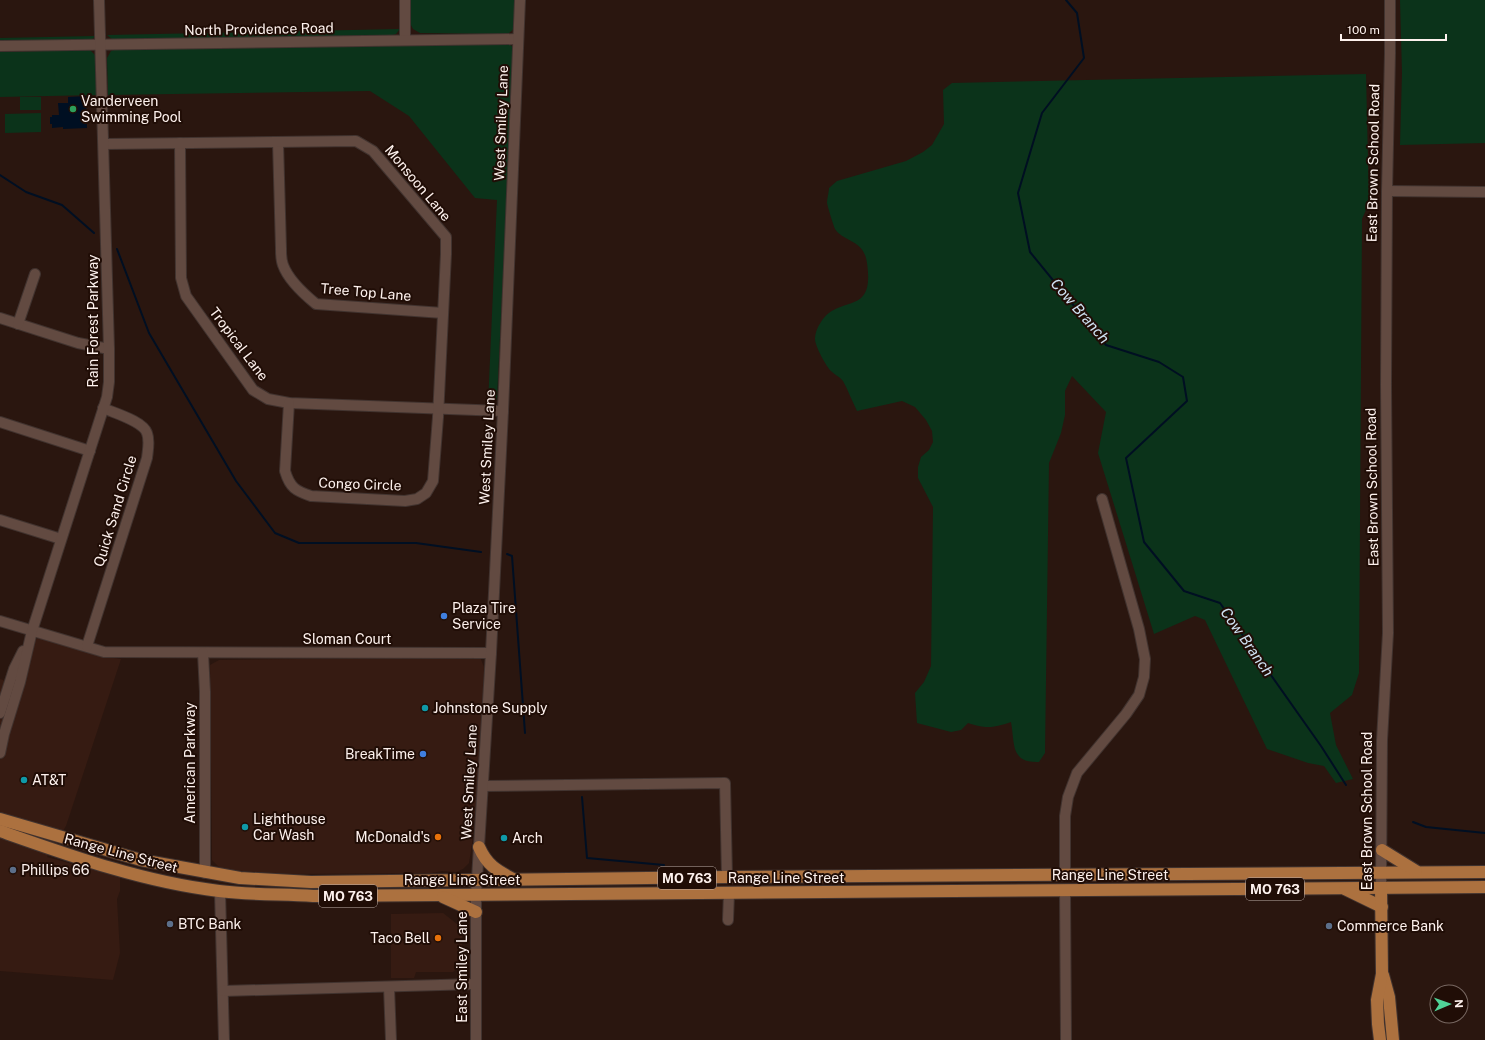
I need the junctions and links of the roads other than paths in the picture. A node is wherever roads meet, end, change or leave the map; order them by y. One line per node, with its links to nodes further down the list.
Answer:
1 (99, 0): 7 (street, Rain Forest Parkway)
2 (405, 0): 6 (street)
3 (520, 0): 5 (street, West Smiley Lane)
4 (1390, 0): 12 (street, East Brown School Road)
5 (518, 39): 6 (street, North Providence Road); 22 (street, West Smiley Lane)
6 (405, 40): 7 (street, North Providence Road)
7 (101, 45): 8 (street, North Providence Road); 11 (street, Rain Forest Parkway)
8 (0, 46)
9 (278, 142): 10 (street, Monsoon Lane); 15 (street, Monsoon Lane); 15 (street, Tree Top Lane)
10 (180, 143): 11 (street, Monsoon Lane); 19 (street, Tropical Lane)
11 (104, 144): 18 (street, Rain Forest Parkway)
12 (1387, 191): 13 (street); 38 (street, East Brown School Road)
13 (1485, 192)
14 (35, 274): 17 (street)
15 (443, 313): 21 (street, Monsoon Lane)
16 (0, 318): 17 (street)
17 (18, 324): 18 (street)
18 (110, 349): 20 (street, Rain Forest Parkway)
19 (289, 403): 21 (street, Tropical Lane); 21 (street, Congo Circle)
20 (103, 408): 24 (street, Rain Forest Parkway); 30 (street, Quick Sand Circle)
21 (438, 408): 22 (street, Tropical Lane)
22 (503, 411): 32 (street, West Smiley Lane)
23 (0, 422): 24 (street)
24 (90, 451): 27 (street, Rain Forest Parkway)
25 (1102, 499): 44 (street)
26 (0, 520): 27 (street)
27 (61, 539): 29 (street, Rain Forest Parkway)
28 (0, 621): 29 (street, Sloman Court)
29 (32, 631): 30 (street, Sloman Court); 33 (street, Rain Forest Parkway); 34 (street, Rain Forest Parkway)
30 (87, 646): 31 (street, Sloman Court)
31 (203, 653): 32 (street, Sloman Court); 42 (street, American Parkway)
32 (491, 653): 35 (street, West Smiley Lane)
33 (0, 712)
34 (0, 753)
35 (483, 786): 37 (street, West Smiley Lane); 46 (street)
36 (1, 821): 42 (main road, Range Line Street / MO 763); 45 (main road, Range Line Street / MO 763)
37 (479, 847): 48 (street, West Smiley Lane); 49 (main road)
38 (1382, 850): 39 (street, East Brown School Road); 40 (main road)
39 (1382, 872): 40 (main road, Range Line Street / MO 763); 43 (main road, Range Line Street / MO 763); 53 (street, East Brown School Road)
40 (1417, 872): 41 (main road, Range Line Street / MO 763)
41 (1485, 872)
42 (205, 873): 45 (main road); 50 (main road, Range Line Street / MO 763)
43 (1132, 874): 44 (main road, Range Line Street / MO 763); 54 (main road)
44 (1065, 875): 47 (main road, Range Line Street / MO 763); 55 (main road)
45 (137, 876): 56 (main road, Range Line Street / MO 763)
46 (726, 877): 47 (main road, Range Line Street / MO 763); 49 (main road, Range Line Street / MO 763); 58 (main road)
47 (790, 877): 57 (main road)
48 (477, 880): 49 (main road, Range Line Street / MO 763); 50 (main road, Range Line Street / MO 763); 60 (street, West Smiley Lane)
49 (516, 880)
50 (280, 881): 56 (main road)
51 (1485, 887): 53 (main road, Range Line Street / MO 763)
52 (1342, 888): 53 (main road, Range Line Street / MO 763); 54 (main road, Range Line Street / MO 763); 61 (main road)
53 (1381, 888): 61 (main road, East Brown School Road)
54 (1065, 890): 55 (main road, Range Line Street / MO 763); 71 (street)
55 (1017, 891): 57 (main road, Range Line Street / MO 763)
56 (220, 892): 59 (main road, Range Line Street / MO 763); 67 (street)
57 (729, 893): 58 (main road, Range Line Street / MO 763); 63 (street)
58 (673, 894): 60 (main road, Range Line Street / MO 763)
59 (438, 895): 60 (main road, Range Line Street / MO 763); 62 (main road)
60 (476, 895): 62 (street, East Smiley Lane)
61 (1382, 907): 64 (main road, East Brown School Road)
62 (476, 912): 65 (street, East Smiley Lane)
63 (728, 920)
64 (1382, 974): 72 (main road, East Brown School Road); 73 (main road, East Brown School Road)
65 (476, 984): 66 (street); 70 (street, East Smiley Lane)
66 (389, 987): 67 (street); 69 (street)
67 (223, 991): 68 (street)
68 (224, 1040)
69 (391, 1040)
70 (476, 1040)
71 (1066, 1040)
72 (1380, 1040)
73 (1393, 1040)

